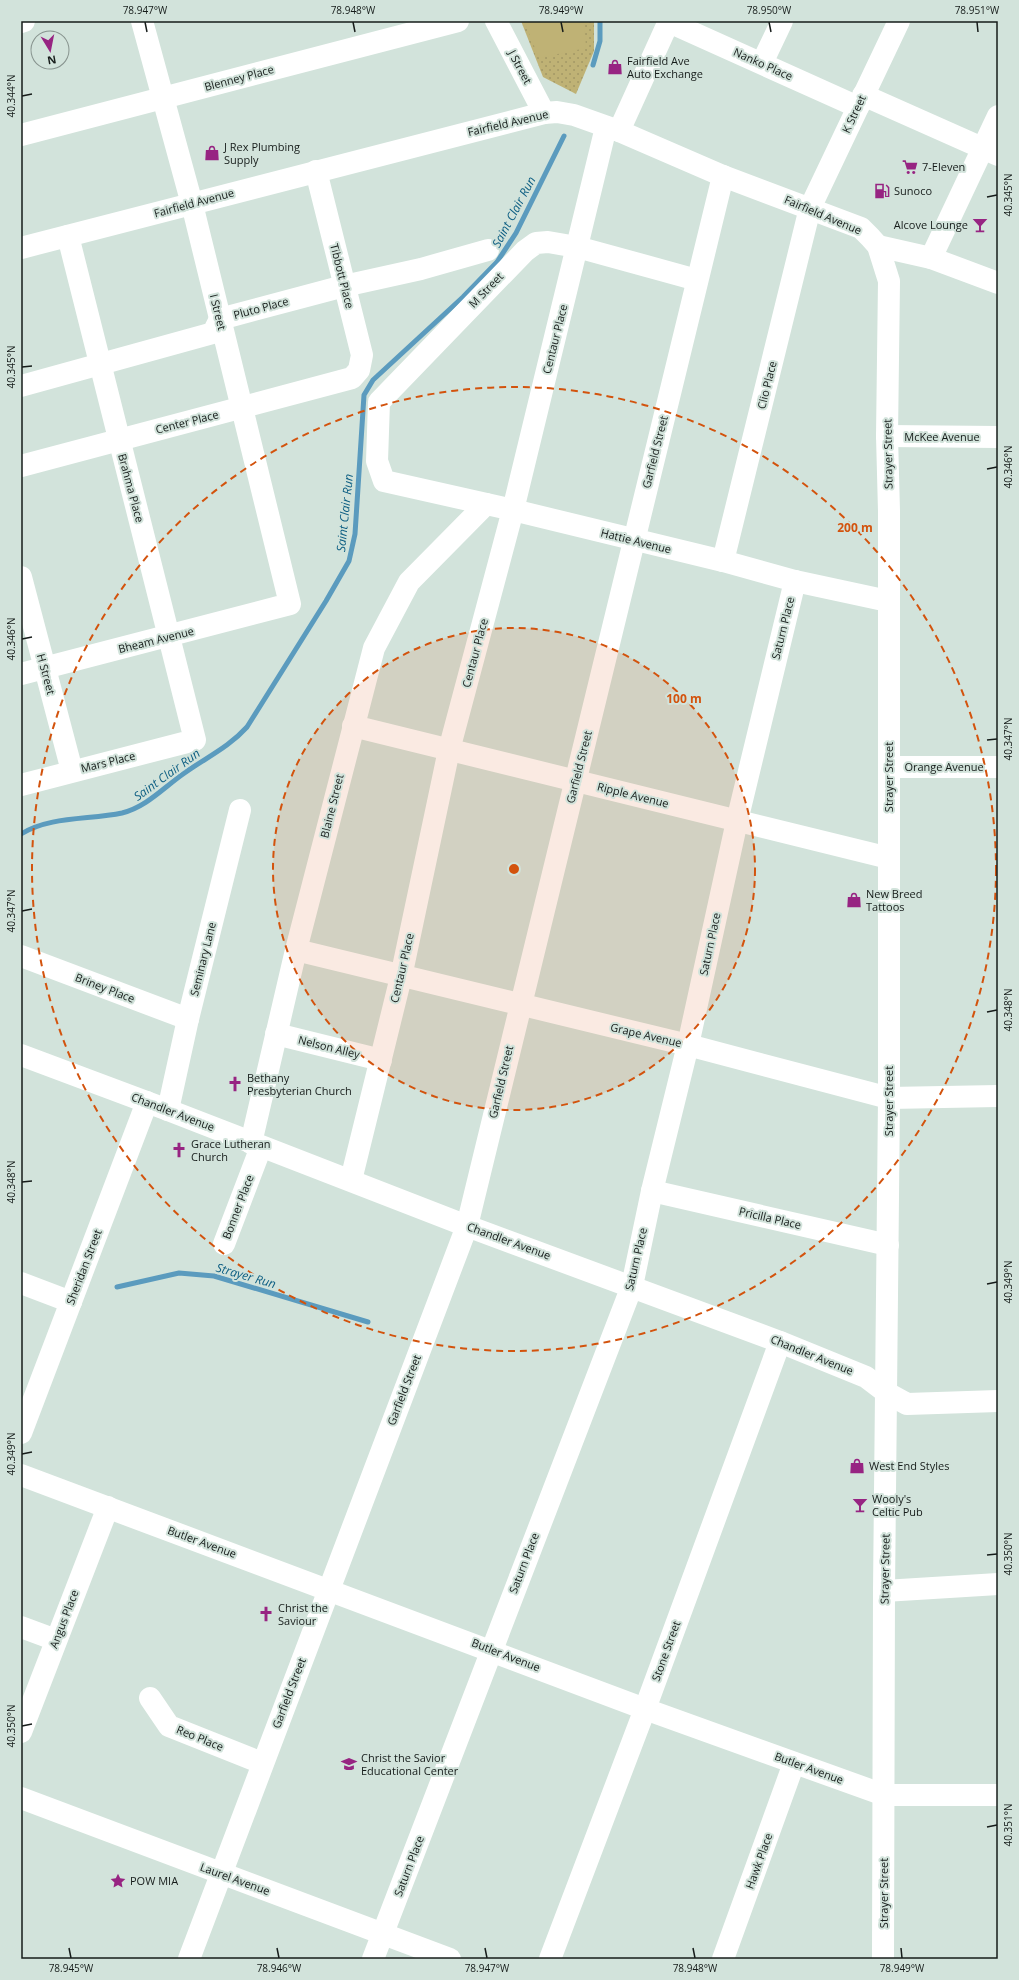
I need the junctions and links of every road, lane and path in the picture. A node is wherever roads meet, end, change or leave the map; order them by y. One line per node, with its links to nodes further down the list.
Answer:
1 (24, 21): 8 (main road)
2 (142, 21): 10 (main road, I Street)
3 (458, 21): 10 (main road, Blenney Place)
4 (496, 21): 12 (main road, J Street)
5 (669, 21): 9 (main road, Nanko Place); 14 (main road, Centaur Place)
6 (782, 21): 9 (main road)
7 (899, 21): 11 (main road, K Street)
8 (21, 22)
9 (762, 64): 11 (main road, Nanko Place)
10 (162, 98): 15 (main road, Blenney Place); 19 (main road, I Street)
11 (861, 101): 16 (main road, Nanko Place); 20 (main road, K Street)
12 (544, 113): 14 (main road, Fairfield Avenue); 17 (main road, Fairfield Avenue)
13 (998, 116): 16 (main road)
14 (613, 129): 18 (main road, Fairfield Avenue); 23 (main road, Centaur Place)
15 (21, 135)
16 (990, 151): 26 (main road)
17 (316, 171): 19 (main road, Fairfield Avenue); 29 (main road, Tibbott Place)
18 (723, 176): 20 (main road, Fairfield Avenue); 27 (main road, Garfield Street)
19 (192, 204): 21 (main road, Fairfield Avenue); 30 (main road, I Street)
20 (810, 208): 22 (main road, Fairfield Avenue); 43 (main road, Clio Place)
21 (68, 236): 24 (main road, Fairfield Avenue); 31 (main road, Brahma Place)
22 (878, 246): 26 (main road); 35 (main road, Strayer Street)
23 (577, 247): 27 (main road, M Street); 39 (main road, M Street); 41 (main road, Centaur Place)
24 (21, 248)
25 (488, 250): 29 (main road, Pluto Place)
26 (931, 258): 28 (main road)
27 (697, 280): 42 (main road, Garfield Street)
28 (998, 283)
29 (344, 286): 30 (main road, Pluto Place); 32 (main road, Tibbott Place)
30 (220, 319): 31 (main road, Pluto Place); 34 (main road, I Street)
31 (101, 365): 33 (main road, Pluto Place); 37 (main road, Brahma Place)
32 (352, 378): 34 (main road, Center Place)
33 (21, 386)
34 (243, 408): 37 (main road, Center Place); 47 (main road, I Street)
35 (887, 436): 36 (main road, McKee Avenue); 46 (main road, Strayer Street)
36 (998, 437)
37 (118, 439): 38 (main road, Center Place); 48 (main road, Brahma Place)
38 (21, 466)
39 (384, 481): 40 (main road, Hattie Avenue)
40 (486, 504): 41 (main road, Hattie Avenue); 51 (main road, Blaine Street)
41 (513, 510): 42 (main road, Hattie Avenue); 53 (main road, Centaur Place)
42 (633, 540): 43 (main road, Hattie Avenue); 57 (main road, Garfield Street)
43 (723, 561): 45 (main road, Hattie Avenue)
44 (21, 577): 49 (main road, H Street)
45 (795, 581): 46 (main road, Hattie Avenue); 60 (main road, Saturn Place)
46 (888, 601): 54 (main road, Strayer Street)
47 (290, 604): 48 (main road, Bheam Avenue)
48 (170, 636): 49 (main road, Bheam Avenue); 52 (main road, Brahma Place)
49 (44, 668): 50 (main road, Bheam Avenue); 56 (main road, H Street)
50 (21, 674)
51 (352, 726): 53 (main road, Ripple Avenue); 62 (main road, Blaine Street)
52 (195, 740): 56 (main road, Mars Place)
53 (449, 750): 57 (main road, Ripple Avenue); 64 (main road, Centaur Place)
54 (889, 767): 55 (main road, Orange Avenue); 61 (main road, Strayer Street)
55 (998, 768)
56 (72, 771): 58 (main road, Mars Place)
57 (576, 781): 60 (main road, Ripple Avenue); 65 (main road, Garfield Street)
58 (21, 785)
59 (240, 810): 66 (main road, Seminary Lane)
60 (737, 821): 61 (main road, Ripple Avenue); 68 (main road, Saturn Place)
61 (890, 858): 72 (main road, Strayer Street)
62 (296, 950): 64 (main road, Grape Avenue); 67 (main road, Blaine Street)
63 (21, 956): 66 (main road, Briney Place)
64 (401, 977): 65 (main road, Grape Avenue); 70 (main road, Centaur Place)
65 (519, 1005): 68 (main road, Grape Avenue); 78 (main road, Garfield Street)
66 (188, 1019): 74 (main road, Seminary Lane)
67 (276, 1034): 70 (main road, Nelson Alley); 75 (main road, Blaine Street)
68 (688, 1045): 72 (main road, Grape Avenue); 77 (main road, Saturn Place)
69 (21, 1055): 73 (main road, Chandler Avenue)
70 (381, 1060): 76 (main road, Centaur Place)
71 (998, 1096): 72 (main road, Grape Avenue)
72 (889, 1098): 80 (main road, Strayer Street)
73 (147, 1102): 74 (main road, Chandler Avenue); 83 (main road, Sheridan Street)
74 (168, 1110): 75 (main road, Chandler Avenue)
75 (256, 1145): 76 (main road, Chandler Avenue); 79 (main road, Bonner Place)
76 (351, 1180): 78 (main road, Chandler Avenue)
77 (652, 1191): 80 (main road, Pricilla Place); 82 (main road, Saturn Place)
78 (467, 1226): 82 (main road, Chandler Avenue); 91 (main road, Garfield Street)
79 (224, 1244)
80 (888, 1245): 85 (main road, Strayer Street)
81 (21, 1283): 83 (main road)
82 (632, 1286): 84 (main road, Chandler Avenue); 95 (main road, Saturn Place)
83 (71, 1302): 87 (main road, Sheridan Street)
84 (780, 1342): 85 (main road, Chandler Avenue); 97 (main road, Stone Street)
85 (887, 1393): 86 (main road, Chandler Avenue); 92 (main road, Strayer Street)
86 (998, 1401)
87 (21, 1433)
88 (21, 1475): 89 (main road, Butler Avenue)
89 (108, 1507): 91 (main road, Butler Avenue); 94 (main road, Angus Place)
90 (998, 1584): 92 (main road)
91 (328, 1589): 95 (main road, Butler Avenue); 99 (main road, Garfield Street)
92 (884, 1591): 101 (main road, Strayer Street)
93 (21, 1627): 94 (main road)
94 (56, 1640): 98 (main road, Angus Place)
95 (491, 1650): 97 (main road, Butler Avenue); 105 (main road, Saturn Place)
96 (150, 1698): 99 (main road, Reo Place)
97 (645, 1709): 100 (main road, Butler Avenue); 109 (main road, Stone Street)
98 (21, 1732)
99 (262, 1763): 104 (main road, Garfield Street)
100 (794, 1763): 101 (main road, Butler Avenue); 110 (main road, Hawk Place)
101 (884, 1795): 102 (main road, Butler Avenue); 111 (main road, Strayer Street)
102 (998, 1795)
103 (21, 1798): 104 (main road, Laurel Avenue)
104 (220, 1874): 105 (main road, Laurel Avenue); 106 (main road, Garfield Street)
105 (383, 1934): 107 (main road, Saturn Place); 108 (main road, Laurel Avenue)
106 (189, 1959)
107 (373, 1959)
108 (450, 1959)
109 (550, 1959)
110 (724, 1959)
111 (883, 1959)

